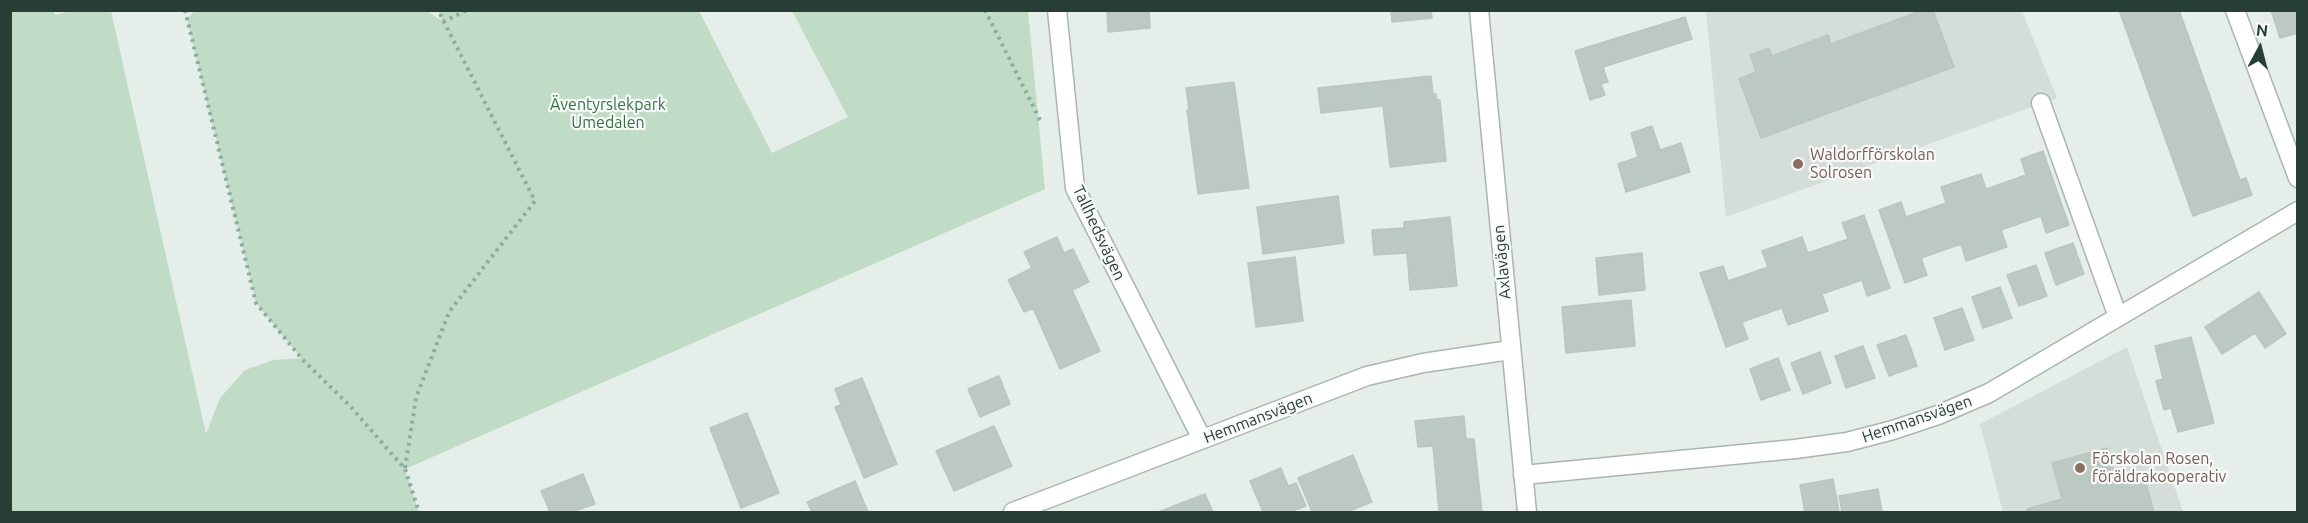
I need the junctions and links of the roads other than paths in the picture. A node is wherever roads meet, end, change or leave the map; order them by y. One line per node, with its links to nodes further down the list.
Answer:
1 (1057, 10): 9 (street, Tallhedsvägen)
2 (1479, 10): 8 (street, Axlavägen)
3 (2235, 10): 5 (street)
4 (2041, 103): 7 (street)
5 (2298, 178)
6 (2298, 211): 7 (street, Hemmansvägen)
7 (2118, 317): 10 (street, Hemmansvägen)
8 (1510, 350): 9 (street, Hemmansvägen); 10 (street, Axlavägen)
9 (1202, 439): 11 (street, Hemmansvägen)
10 (1523, 475): 12 (street, Axlavägen)
11 (1013, 513)
12 (1527, 513)

